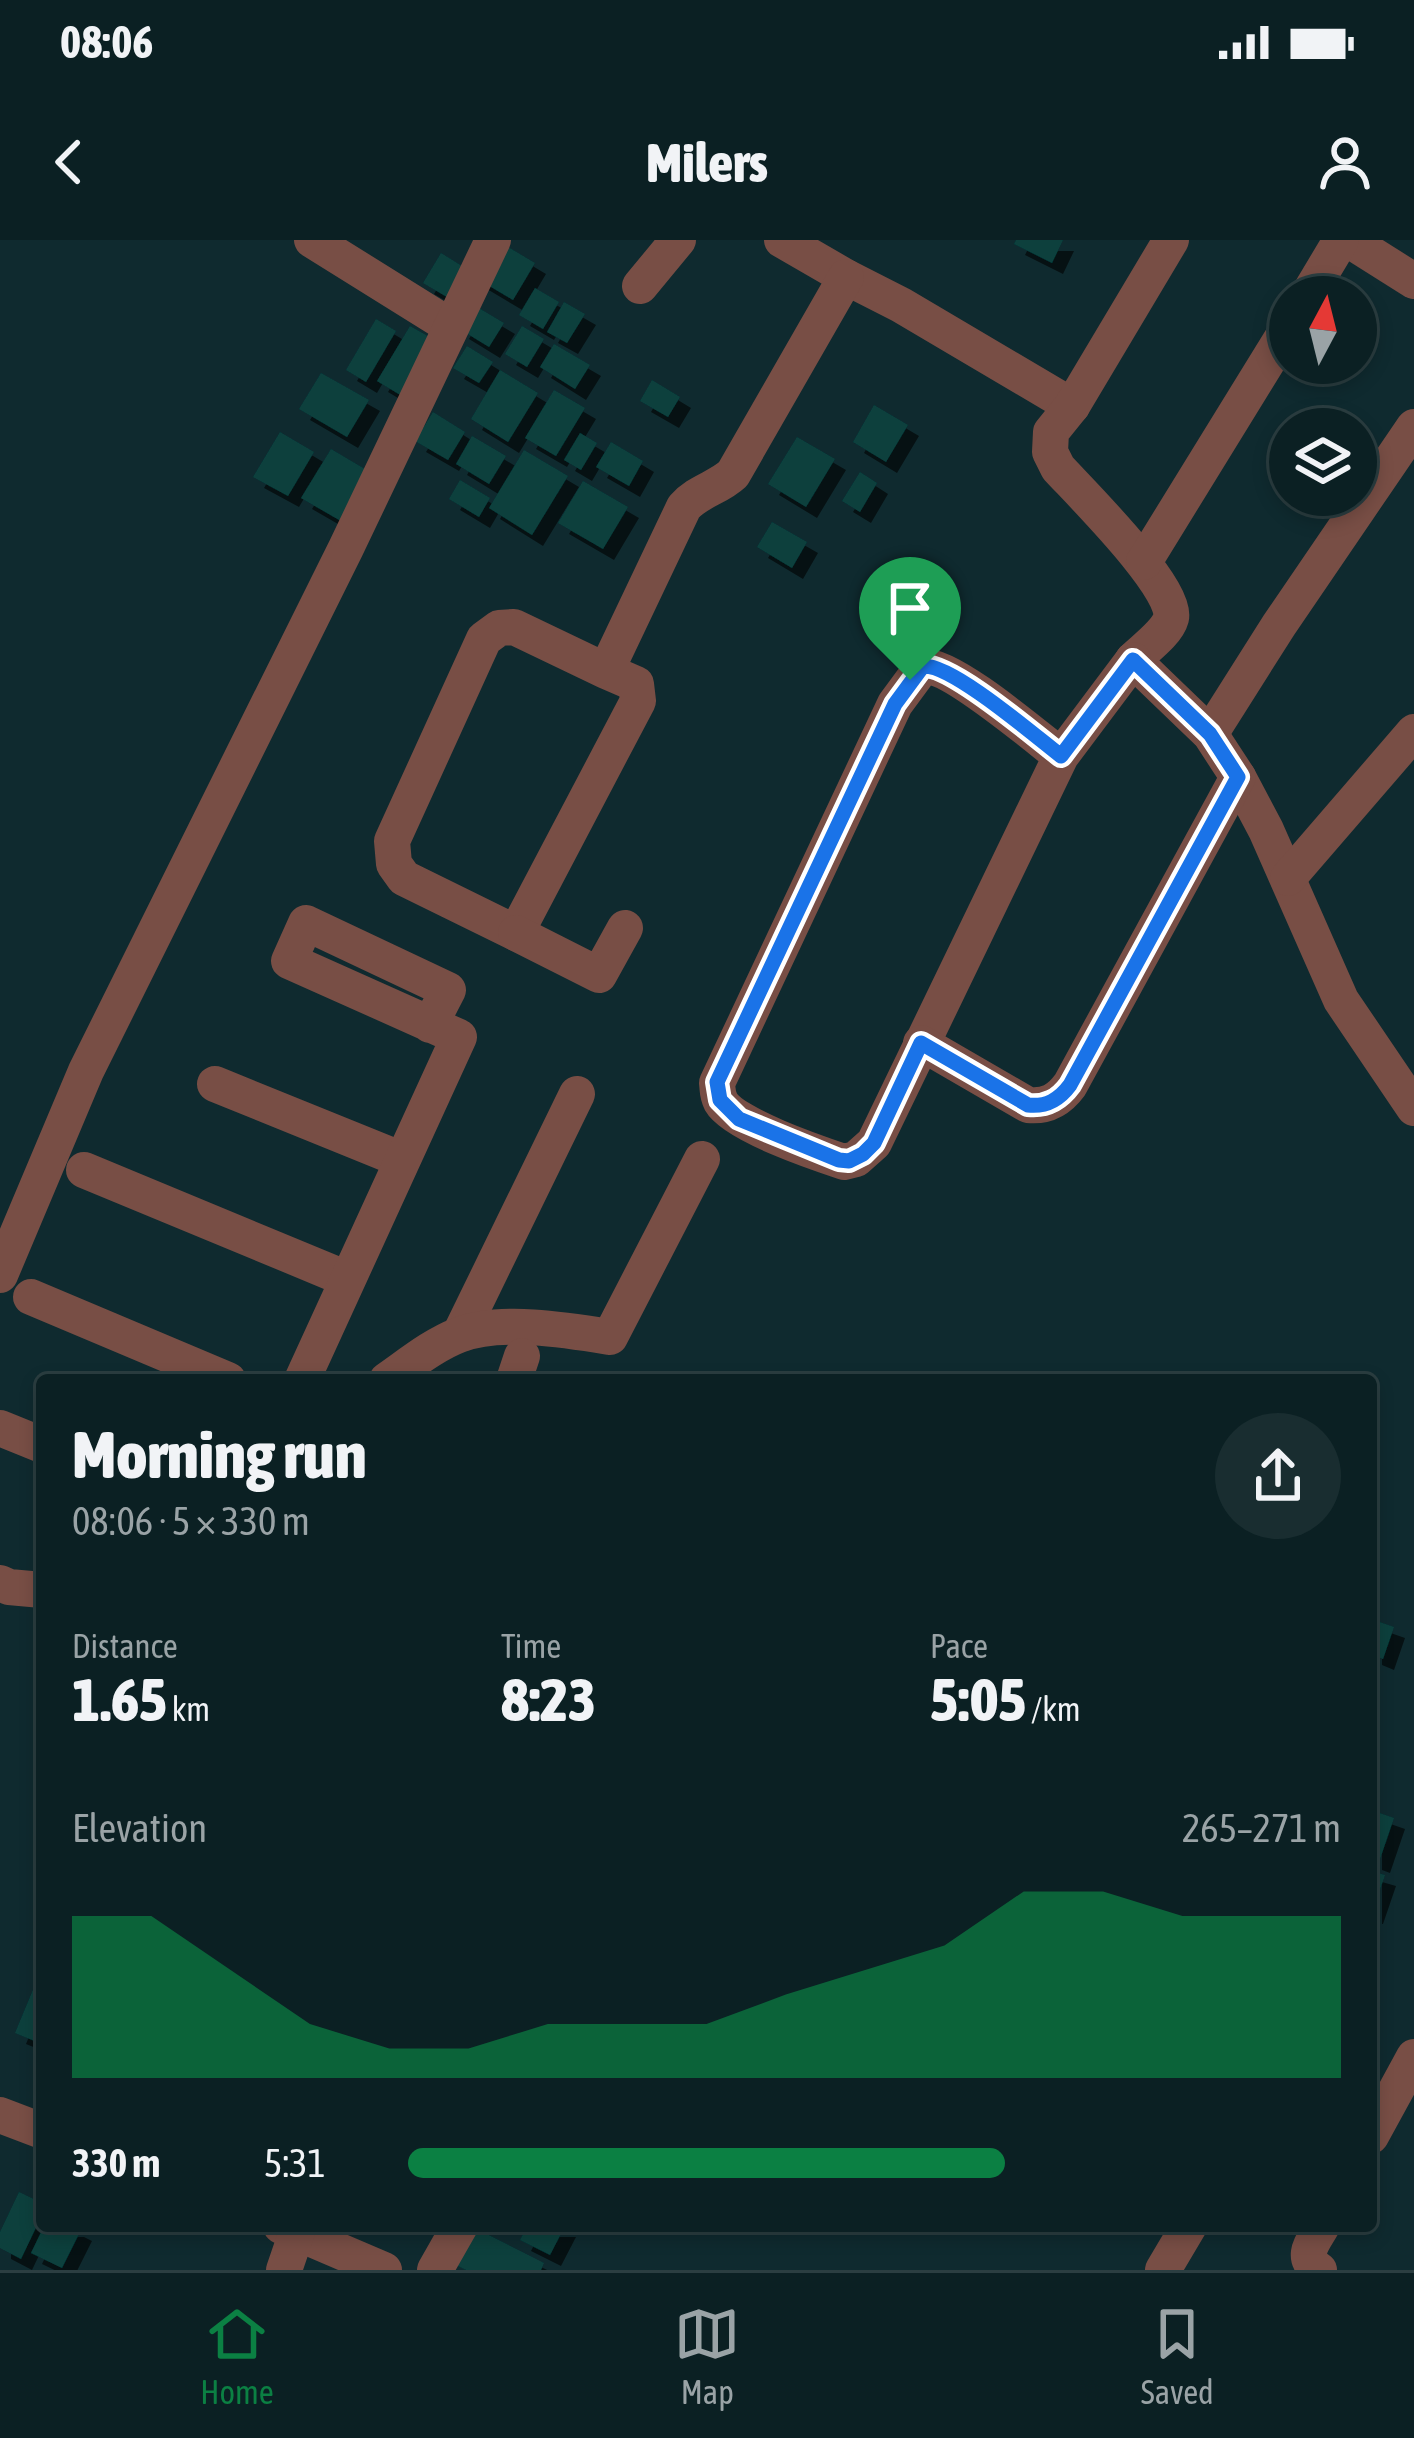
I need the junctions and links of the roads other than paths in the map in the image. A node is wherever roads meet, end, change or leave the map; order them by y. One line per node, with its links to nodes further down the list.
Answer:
1 (312, 240): 11 (street)
2 (493, 240): 11 (street)
3 (677, 240): 10 (street)
4 (782, 240): 8 (street)
5 (1171, 240): 13 (street)
6 (1345, 240): 7 (street); 9 (street)
7 (1321, 276)
8 (846, 278): 13 (street); 17 (street)
9 (1414, 281)
10 (640, 286)
11 (450, 326): 33 (street)
12 (1269, 359): 15 (street)
13 (1072, 406): 15 (street)
14 (1414, 427): 18 (street)
15 (1144, 562): 16 (street)
16 (1133, 660): 18 (street); 20 (street)
17 (606, 671): 24 (street); 24 (street)
18 (1210, 734): 21 (street)
19 (1412, 742): 22 (street)
20 (1061, 756): 26 (street); 26 (street)
21 (1238, 777): 22 (street); 26 (street)
22 (1288, 878): 29 (street)
23 (625, 928): 24 (street)
24 (516, 933)
25 (430, 1024): 31 (street)
26 (921, 1043)
27 (215, 1084): 31 (street)
28 (577, 1094): 36 (street)
29 (1414, 1108)
30 (702, 1159): 36 (street)
31 (400, 1160): 34 (street)
32 (84, 1170): 34 (street)
33 (0, 1275)
34 (347, 1279): 38 (street)
35 (31, 1297): 37 (street)
36 (460, 1334): 39 (street)
37 (214, 1374)
38 (305, 1374)
39 (396, 1374)
40 (0, 1428): 41 (street)
41 (36, 1443)
42 (0, 1583): 43 (street)
43 (36, 1589)
44 (1414, 2057): 46 (street)
45 (0, 2115): 47 (street)
46 (1377, 2125)
47 (36, 2129)
48 (289, 2232): 53 (street)
49 (296, 2232): 54 (street)
50 (457, 2232): 55 (street)
51 (1186, 2232): 56 (street)
52 (1319, 2232): 57 (street)
53 (284, 2270)
54 (384, 2270)
55 (435, 2270)
56 (1163, 2270)
57 (1319, 2270)

